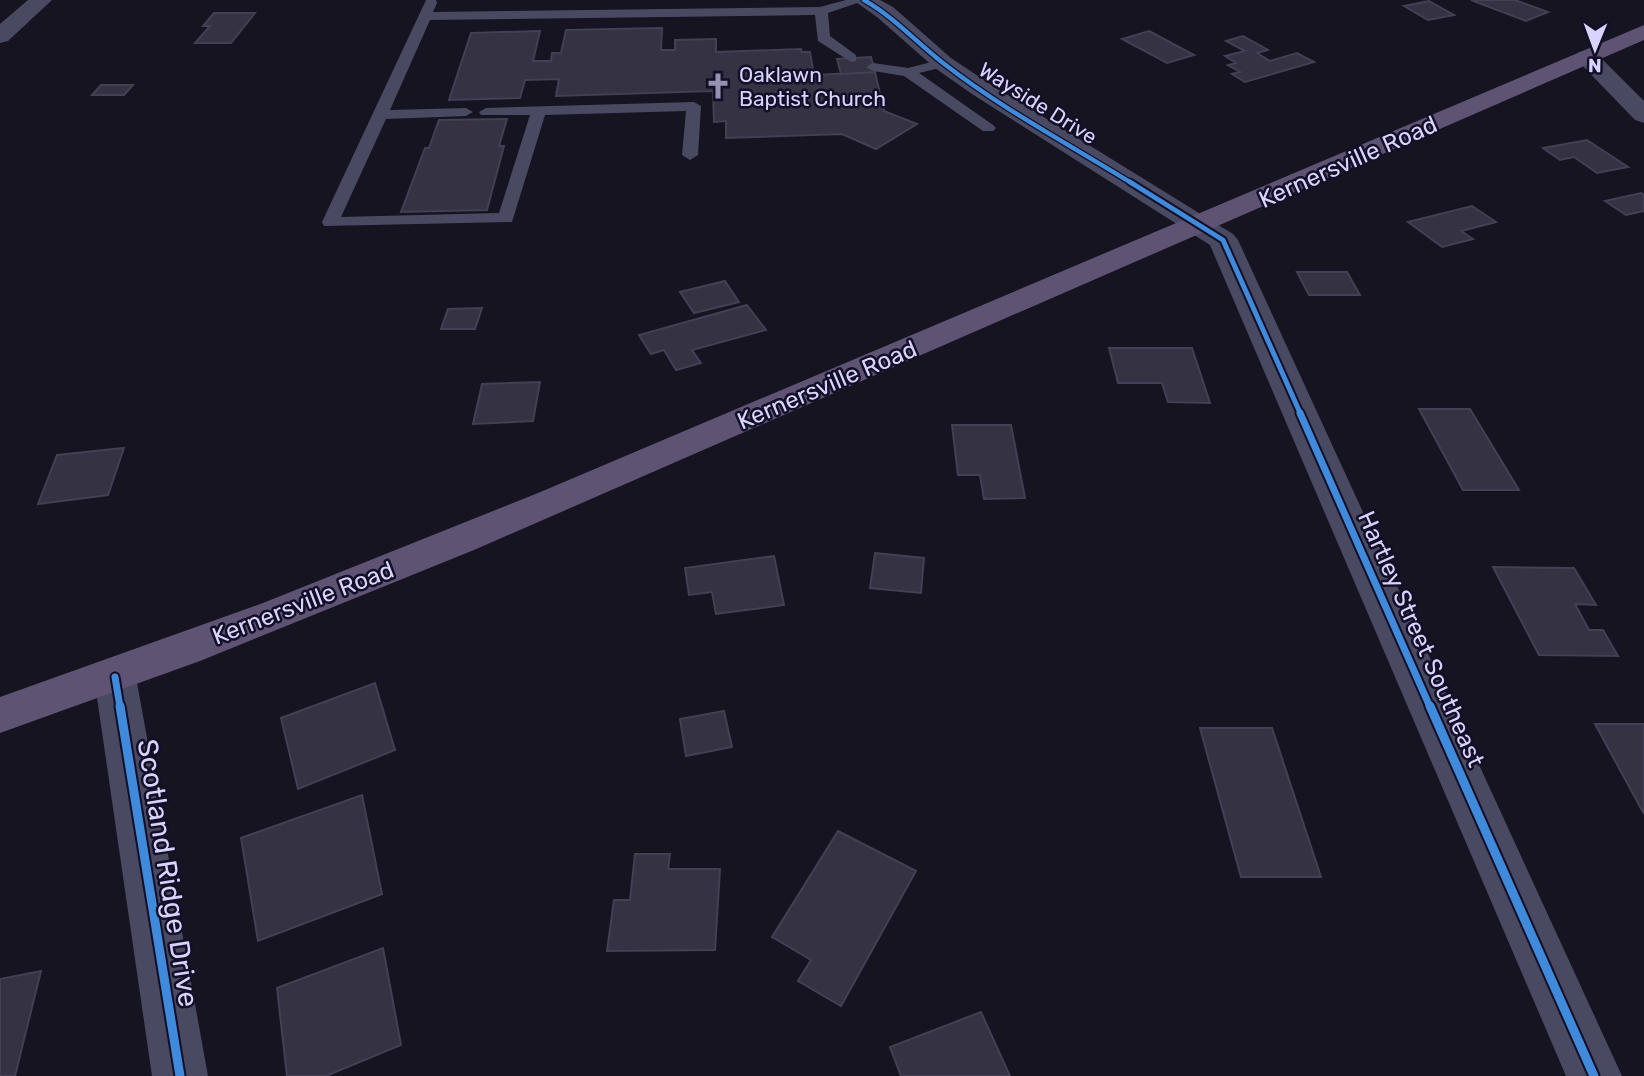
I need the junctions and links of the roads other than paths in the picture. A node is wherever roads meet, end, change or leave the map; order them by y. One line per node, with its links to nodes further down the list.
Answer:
1 (41, 0): 7 (street)
2 (433, 0): 5 (lane)
3 (862, 0): 4 (lane); 10 (street, Wayside Drive)
4 (821, 11): 5 (lane); 9 (lane)
5 (424, 16): 16 (lane)
6 (1644, 32): 8 (main road, Kernersville Road)
7 (0, 36)
8 (1587, 57): 17 (street); 20 (main road, Kernersville Road)
9 (851, 58)
10 (943, 63): 12 (lane); 20 (street, Wayside Drive)
11 (873, 67): 12 (lane)
12 (908, 72): 18 (lane)
13 (539, 110): 15 (lane); 16 (lane); 19 (lane)
14 (466, 112): 16 (lane)
15 (486, 112)
16 (380, 115)
17 (1644, 115)
18 (988, 128)
19 (690, 155)
20 (1201, 226): 21 (main road, Kernersville Road); 24 (street, Hartley Street Southeast)
21 (115, 677): 22 (main road, Kernersville Road); 23 (street, Scotland Ridge Drive)
22 (0, 715)
23 (180, 1076)
24 (1594, 1076)

